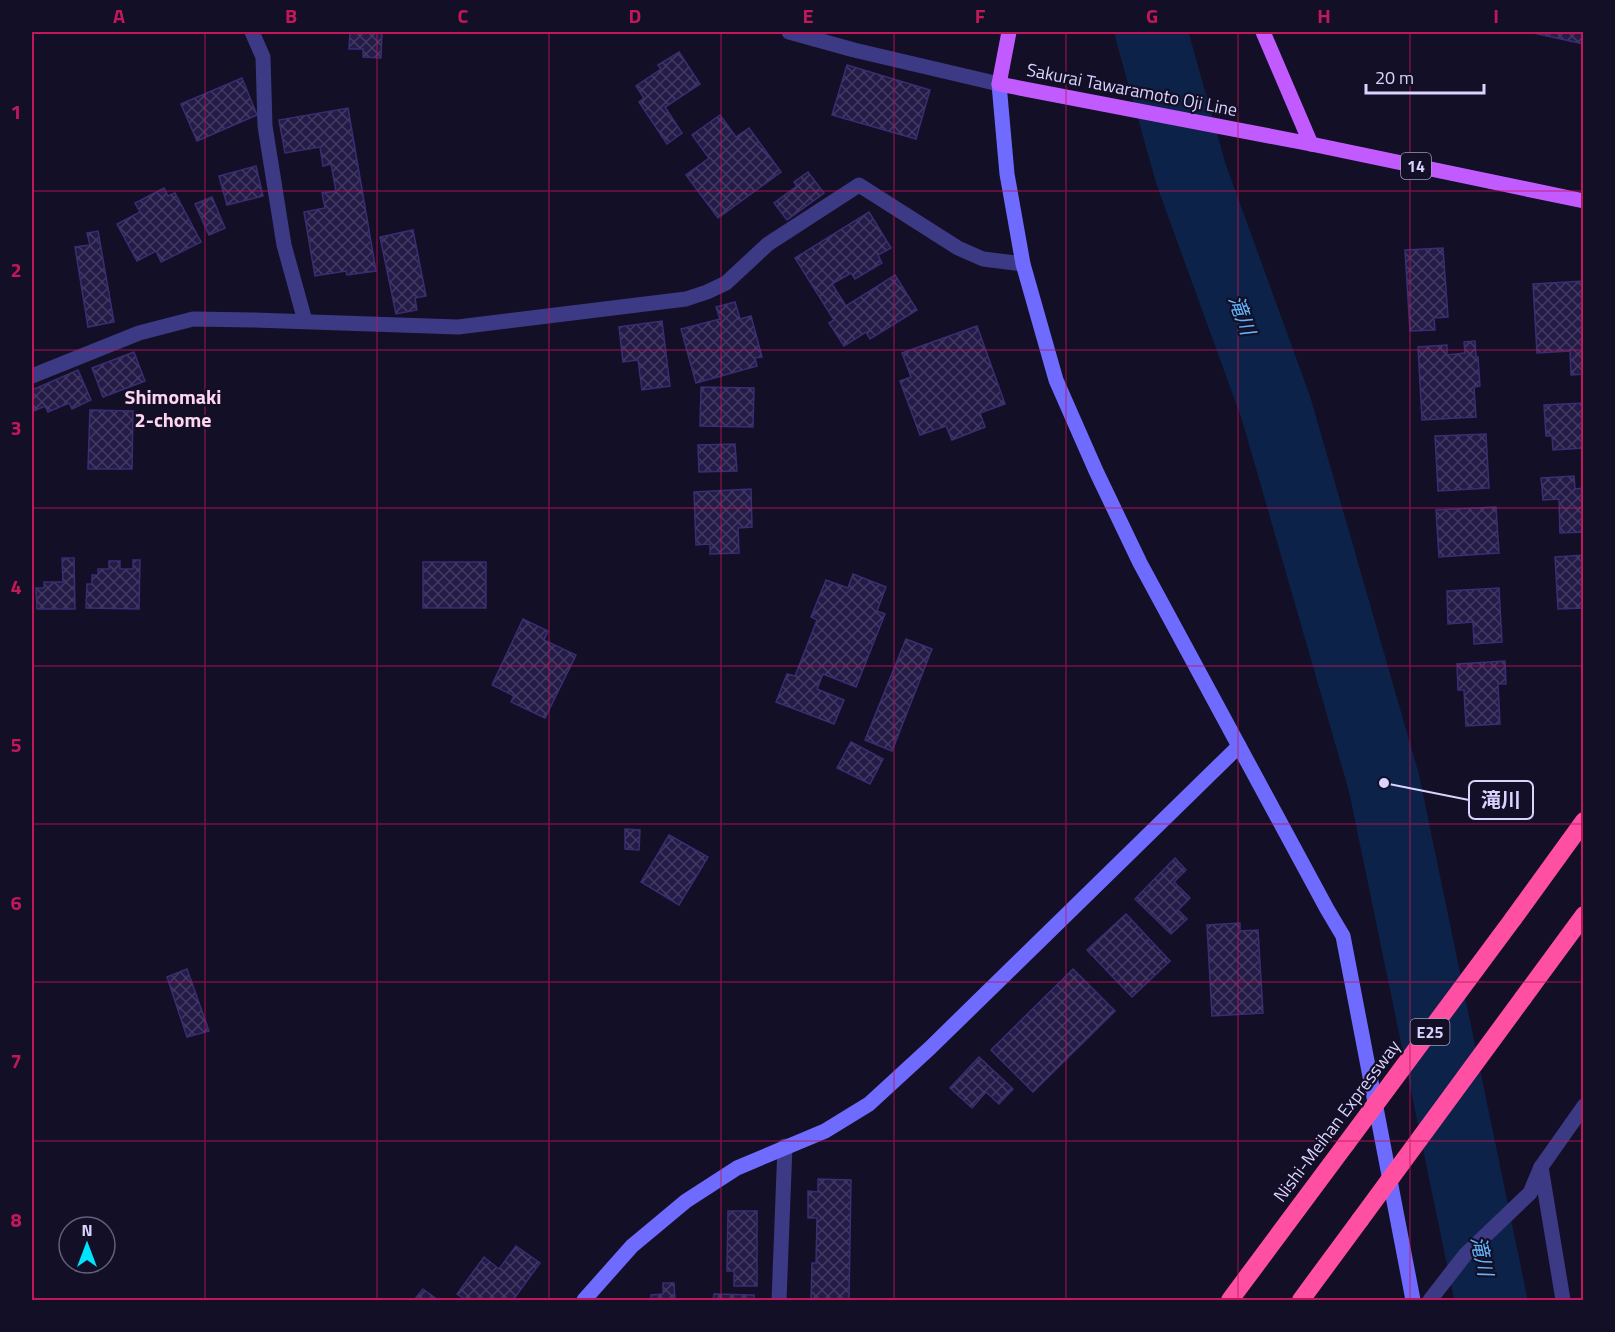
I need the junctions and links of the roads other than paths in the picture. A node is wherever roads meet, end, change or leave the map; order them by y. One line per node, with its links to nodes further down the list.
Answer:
1 (252, 32): 9 (street)
2 (789, 32): 5 (street)
3 (1009, 32): 5 (main road, Sakurai Tawaramoto Oji Line)
4 (1263, 32): 6 (main road)
5 (999, 84): 6 (main road, Sakurai Tawaramoto Oji Line / 14); 8 (street)
6 (1311, 144): 7 (main road, Sakurai Tawaramoto Oji Line / 14)
7 (1584, 201)
8 (1023, 264): 9 (street); 11 (street)
9 (305, 321): 10 (street)
10 (32, 376)
11 (1239, 746): 15 (street); 21 (street)
12 (1584, 821): 19 (highway, Nishi-Meihan Expressway / E25, bridge)
13 (1584, 915): 20 (highway, bridge)
14 (1584, 1106): 16 (street)
15 (785, 1146): 17 (street); 18 (street)
16 (1541, 1167): 22 (street); 23 (street)
17 (584, 1300)
18 (778, 1300)
19 (1230, 1300)
20 (1301, 1300)
21 (1413, 1300)
22 (1430, 1300)
23 (1563, 1300)

